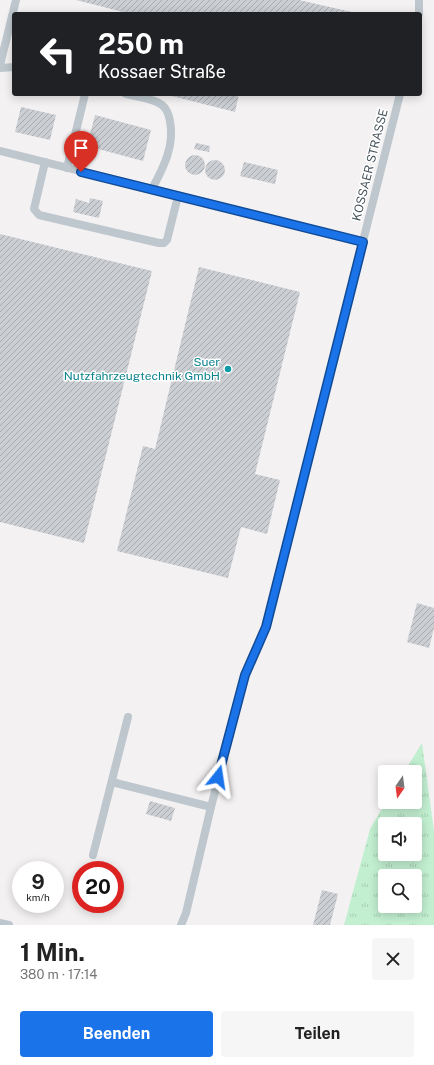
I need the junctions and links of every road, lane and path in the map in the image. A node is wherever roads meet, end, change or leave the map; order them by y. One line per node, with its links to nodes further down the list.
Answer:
1 (16, 0): 3 (lane)
2 (419, 0): 4 (lane)
3 (13, 12)
4 (419, 12)
5 (12, 17): 6 (lane)
6 (0, 67): 7 (lane)
7 (12, 67)
8 (85, 96): 13 (lane)
9 (134, 96): 14 (lane)
10 (400, 96): 16 (lane, KOSSAER STRASSE)
11 (0, 151): 12 (lane)
12 (45, 162): 13 (lane); 15 (lane)
13 (67, 168): 14 (lane)
14 (152, 189): 15 (lane)
15 (178, 196): 16 (lane)
16 (363, 242): 19 (lane, KOSSAER STRASSE)
17 (128, 717): 18 (lane)
18 (112, 782): 19 (lane); 20 (lane)
19 (211, 807): 23 (lane, KOSSAER STRASSE)
20 (93, 855)
21 (0, 923): 22 (lane)
22 (9, 925)
23 (181, 925)

